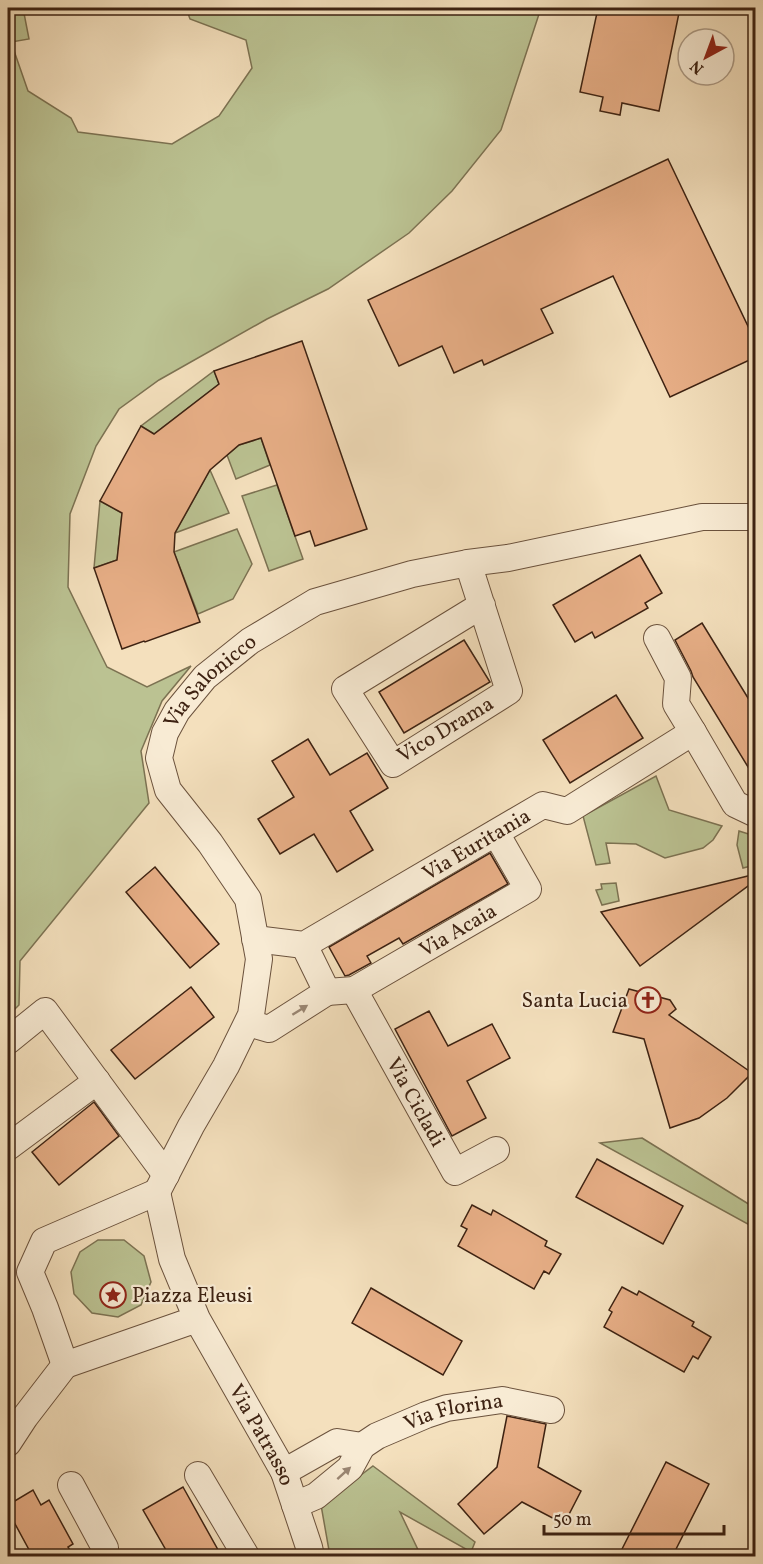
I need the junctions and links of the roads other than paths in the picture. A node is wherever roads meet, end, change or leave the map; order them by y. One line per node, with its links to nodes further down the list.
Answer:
1 (756, 517): 2 (street, Via Salonicco)
2 (468, 563): 3 (street, Vico Drama); 8 (street, Via Salonicco)
3 (482, 605): 3 (street, Vico Drama)
4 (657, 638): 5 (street)
5 (693, 732): 6 (street); 7 (street, Via Euritania)
6 (756, 814)
7 (496, 833): 9 (street, Via Euritania); 10 (street, Via Acaia)
8 (255, 939): 9 (street); 12 (street, Via Salonicco)
9 (304, 945): 11 (street)
10 (354, 990): 11 (street, Via Acaia); 16 (street, Via Cicladi)
11 (327, 992): 12 (street, Via Acaia, one-way to 11)
12 (248, 1023): 17 (street, Via Salonicco)
13 (8, 1041): 14 (street)
14 (97, 1081): 15 (street); 17 (street)
15 (8, 1146)
16 (496, 1150)
17 (161, 1184): 18 (street); 19 (street)
18 (197, 1319): 19 (street); 23 (street, Via Patrasso)
19 (65, 1365): 21 (street)
20 (551, 1410): 22 (street, Via Florina)
21 (8, 1443)
22 (362, 1446): 23 (street); 26 (street, Via Florina, one-way to 22)
23 (284, 1472): 26 (street, Via Patrasso)
24 (198, 1475): 28 (street)
25 (71, 1485): 27 (street)
26 (295, 1505): 29 (street, Via Patrasso)
27 (103, 1557)
28 (246, 1557)
29 (311, 1557)

